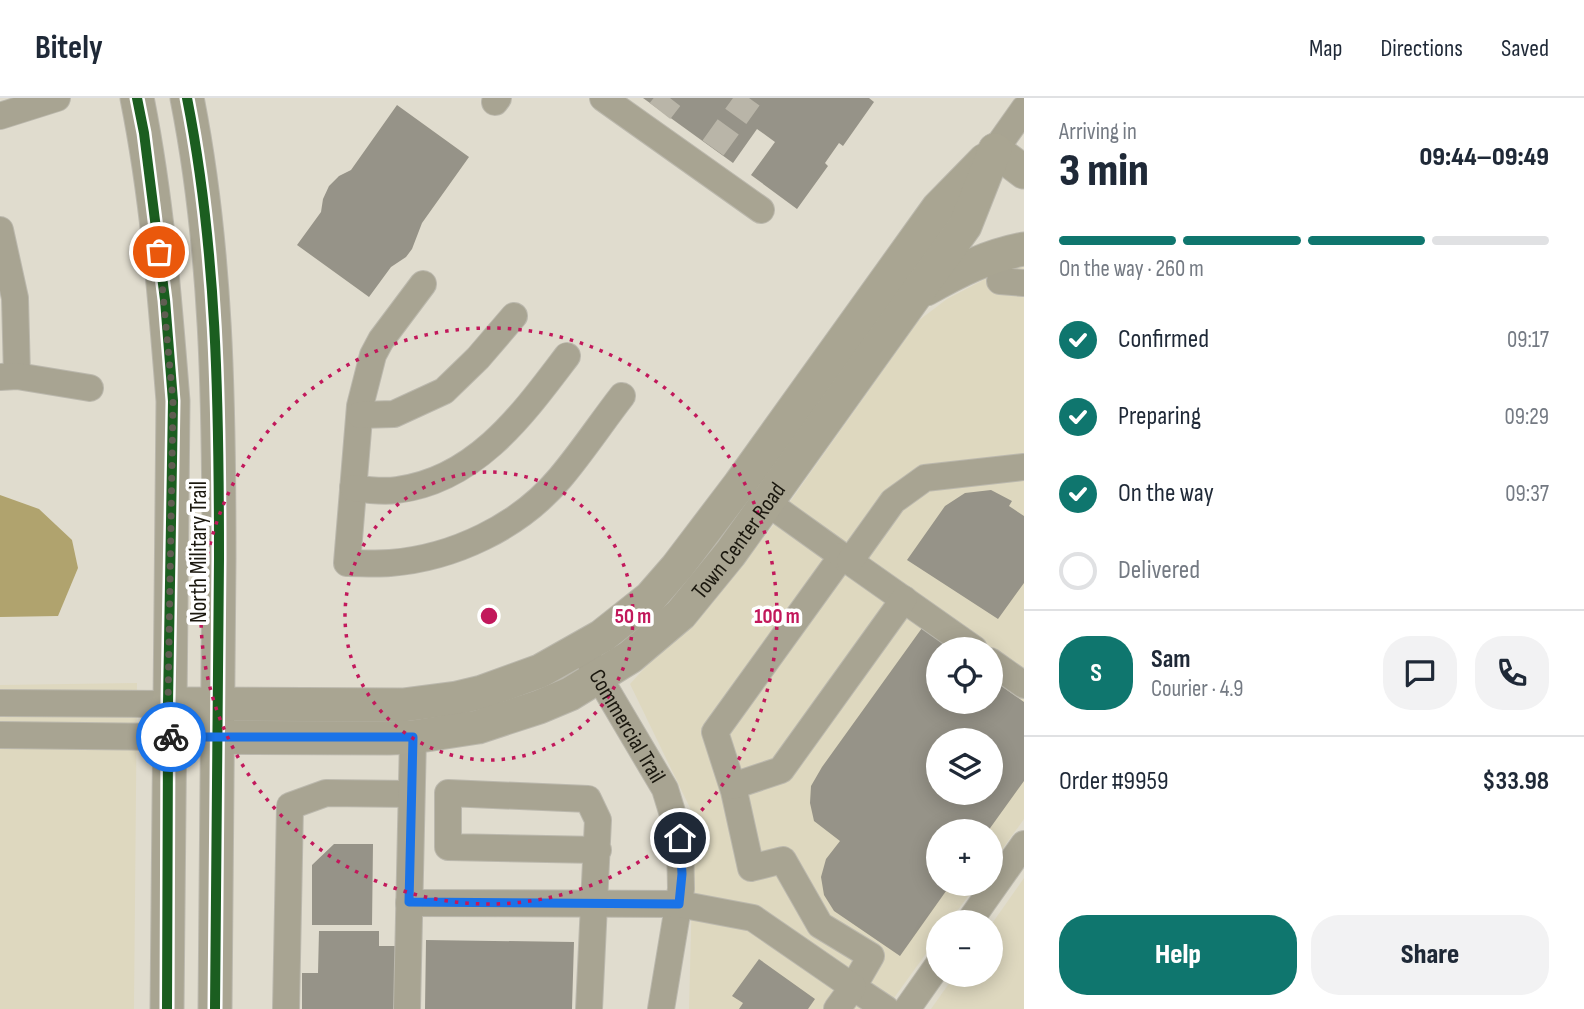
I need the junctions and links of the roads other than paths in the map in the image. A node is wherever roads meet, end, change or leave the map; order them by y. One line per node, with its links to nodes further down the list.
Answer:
1 (57, 98): 6 (street)
2 (136, 98): 31 (main road, North Military Trail)
3 (187, 98): 32 (main road, North Military Trail)
4 (603, 98): 9 (street)
5 (1024, 109): 7 (street, Town Center Road)
6 (0, 116)
7 (995, 150): 8 (main road); 13 (main road, Town Center Road); 26 (main road, Town Center Road)
8 (1024, 172)
9 (761, 210)
10 (0, 230): 16 (street)
11 (1024, 249): 13 (main road)
12 (423, 284): 19 (street)
13 (918, 293): 22 (main road, Town Center Road)
14 (514, 316): 19 (street)
15 (567, 356): 21 (street)
16 (8, 377): 17 (street)
17 (90, 388)
18 (622, 396): 21 (street)
19 (360, 415): 21 (street)
20 (1024, 467): 23 (street)
21 (353, 488)
22 (768, 503): 23 (street); 28 (main road, Town Center Road)
23 (846, 559): 24 (street); 37 (street)
24 (904, 599): 25 (street); 37 (street)
25 (957, 637)
26 (582, 648): 28 (street, Commercial Trail); 32 (main road, Town Center Road)
27 (1003, 668): 29 (street)
28 (599, 677): 36 (main road, Town Center Road); 45 (street, Commercial Trail)
29 (1021, 677)
30 (0, 703): 31 (street)
31 (168, 704): 32 (main road, Town Center Road); 34 (main road, North Military Trail)
32 (218, 704): 35 (main road, North Military Trail)
33 (0, 736): 34 (street)
34 (168, 737): 35 (main road, Town Center Road); 49 (main road, North Military Trail)
35 (217, 737): 36 (main road, Town Center Road); 50 (main road, North Military Trail)
36 (413, 737): 38 (street)
37 (733, 786): 48 (street)
38 (411, 794): 41 (street); 51 (street)
39 (1024, 844): 46 (street)
40 (448, 847): 41 (street); 42 (street); 42 (street)
41 (410, 849): 43 (street)
42 (598, 850): 44 (street)
43 (409, 902): 44 (street); 52 (street)
44 (595, 904): 45 (street); 53 (street)
45 (679, 904): 48 (street); 54 (street, Commercial Trail)
46 (977, 910)
47 (926, 982): 57 (street)
48 (853, 987): 55 (street); 56 (street)
49 (167, 1009)
50 (215, 1009)
51 (286, 1009)
52 (407, 1009)
53 (589, 1009)
54 (661, 1009)
55 (837, 1009)
56 (886, 1009)
57 (907, 1009)

